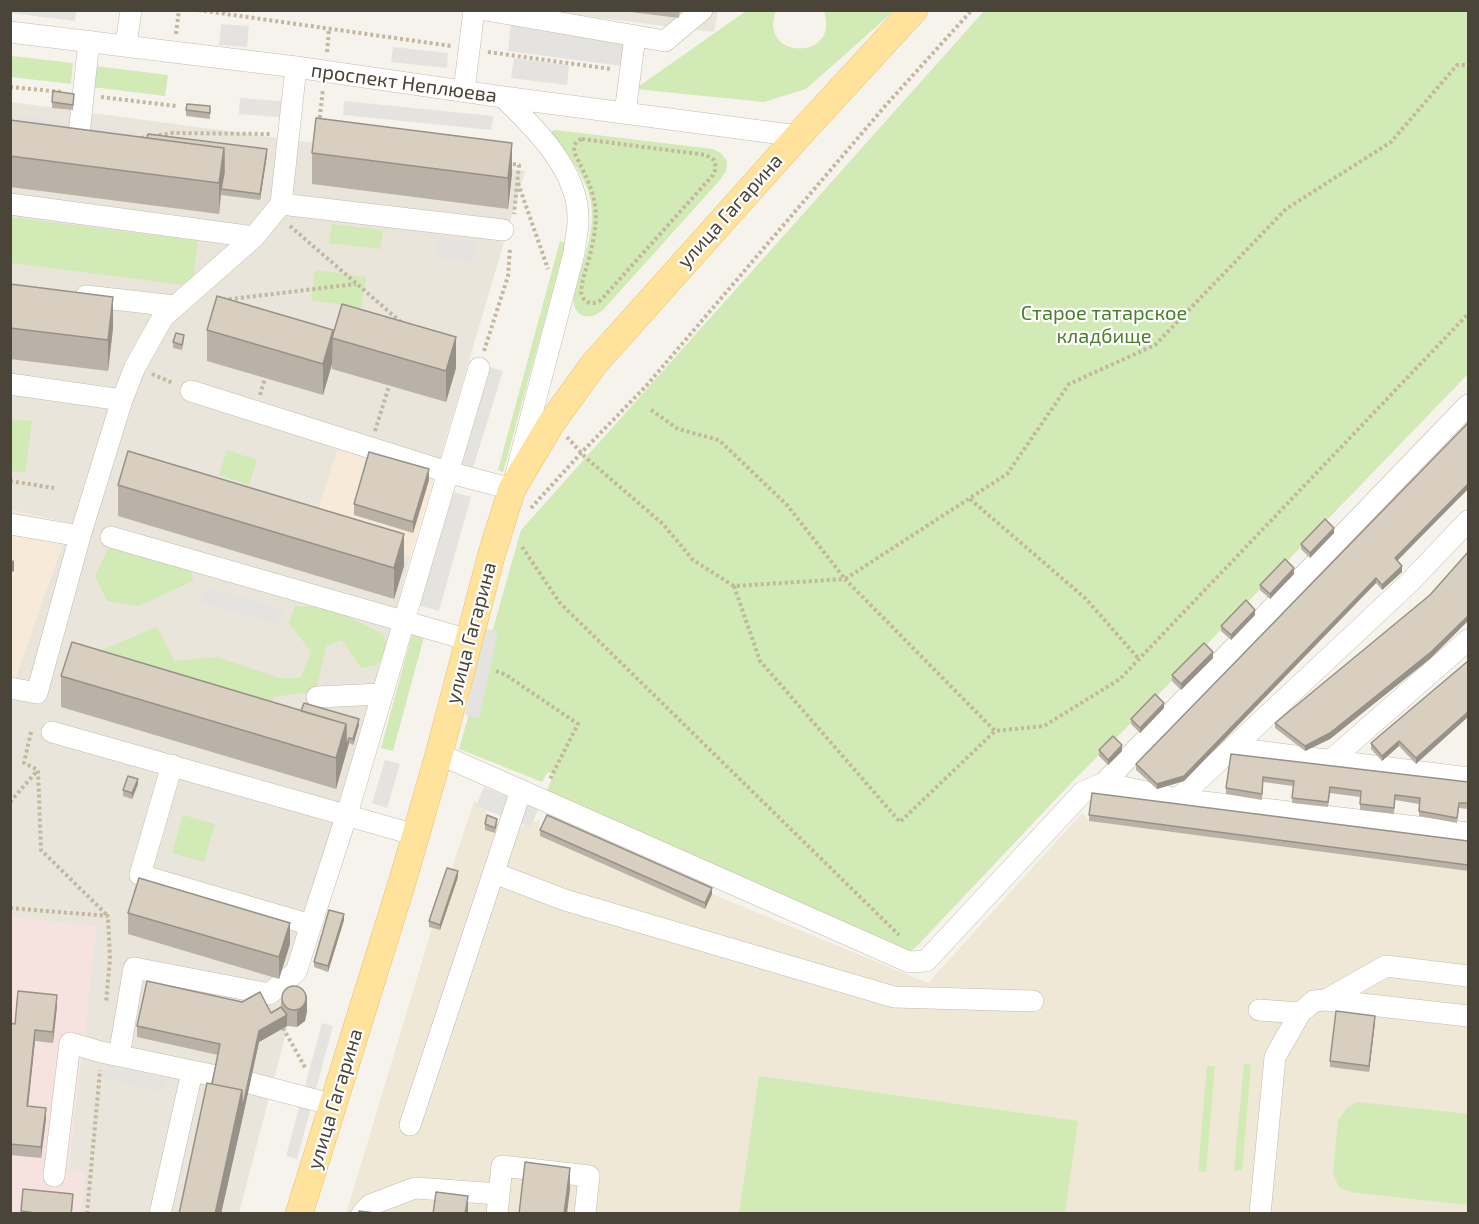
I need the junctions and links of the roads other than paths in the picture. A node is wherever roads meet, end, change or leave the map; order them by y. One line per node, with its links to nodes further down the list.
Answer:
1 (131, 10): 9 (street)
2 (474, 10): 11 (street)
3 (486, 10): 7 (street)
4 (702, 10): 7 (street)
5 (914, 10): 16 (main road, улица Гагарина)
6 (10, 32): 8 (street, проспект Неплюева)
7 (635, 36): 13 (street)
8 (88, 41): 9 (street, проспект Неплюева); 15 (street)
9 (126, 45): 10 (street, проспект Неплюева)
10 (296, 67): 11 (street, проспект Неплюева); 19 (street)
11 (464, 91): 12 (street, проспект Неплюева)
12 (503, 97): 13 (street, проспект Неплюева); 30 (street)
13 (625, 113): 16 (street, проспект Неплюева)
14 (58, 131): 15 (street)
15 (79, 134): 17 (street)
16 (798, 136): 30 (main road, улица Гагарина)
17 (134, 140)
18 (10, 204): 21 (street)
19 (278, 208): 20 (street); 21 (street)
20 (509, 231)
21 (254, 237): 23 (street)
22 (62, 293): 23 (street)
23 (175, 306): 27 (street)
24 (479, 368): 29 (street)
25 (10, 384): 27 (street)
26 (191, 391): 29 (street)
27 (122, 400): 33 (street)
28 (1468, 405): 47 (street)
29 (447, 472): 30 (street); 35 (street)
30 (512, 489): 36 (main road, улица Гагарина)
31 (1468, 521): 42 (street)
32 (10, 524): 33 (street)
33 (80, 536): 38 (street)
34 (111, 537): 35 (street)
35 (403, 621): 36 (street); 39 (street)
36 (469, 640): 43 (main road, улица Гагарина)
37 (1468, 640): 44 (street)
38 (10, 688)
39 (382, 694): 40 (street); 50 (street)
40 (317, 697)
41 (52, 732): 45 (street)
42 (1232, 748): 44 (street); 49 (street)
43 (439, 754): 48 (street); 52 (main road, улица Гагарина)
44 (1330, 760): 46 (street)
45 (172, 765): 50 (street); 54 (street)
46 (1468, 778)
47 (1104, 783): 48 (street); 49 (street)
48 (531, 794): 53 (street)
49 (1178, 799): 51 (street)
50 (347, 814): 52 (street); 54 (street)
51 (1468, 833)
52 (416, 835): 65 (main road, улица Гагарина)
53 (494, 873): 57 (street); 66 (street)
54 (311, 925): 61 (street)
55 (1468, 976): 56 (street)
56 (1326, 1000): 59 (street); 60 (street)
57 (1033, 1001)
58 (1259, 1010): 59 (street)
59 (1300, 1013): 73 (street)
60 (1468, 1016)
61 (119, 1056): 62 (street); 67 (street)
62 (192, 1072): 63 (street); 69 (street)
63 (216, 1076)
64 (250, 1083): 65 (street)
65 (334, 1105): 70 (main road, улица Гагарина)
66 (410, 1125)
67 (54, 1176)
68 (498, 1204): 71 (street); 72 (street)
69 (160, 1214)
70 (299, 1214)
71 (362, 1214)
72 (585, 1214)
73 (1260, 1214)

